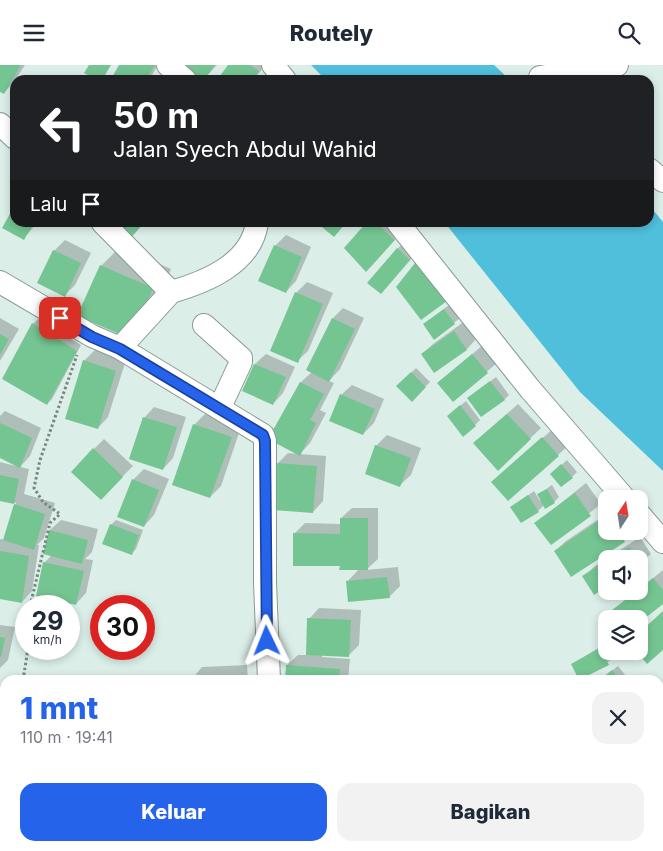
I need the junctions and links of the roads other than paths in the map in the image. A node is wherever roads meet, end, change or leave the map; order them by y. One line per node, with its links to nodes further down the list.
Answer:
1 (168, 65): 5 (street)
2 (273, 65): 6 (street)
3 (617, 65): 4 (street)
4 (538, 74)
5 (179, 75)
6 (281, 75)
7 (0, 124): 8 (street)
8 (10, 133)
9 (107, 227): 13 (street)
10 (255, 227): 13 (street)
11 (401, 227): 17 (street)
12 (0, 282): 15 (street)
13 (171, 292): 15 (street)
14 (204, 325): 16 (street)
15 (120, 349): 16 (street)
16 (220, 407): 20 (street)
17 (617, 490)
18 (648, 524): 19 (street)
19 (663, 542)
20 (269, 675)

